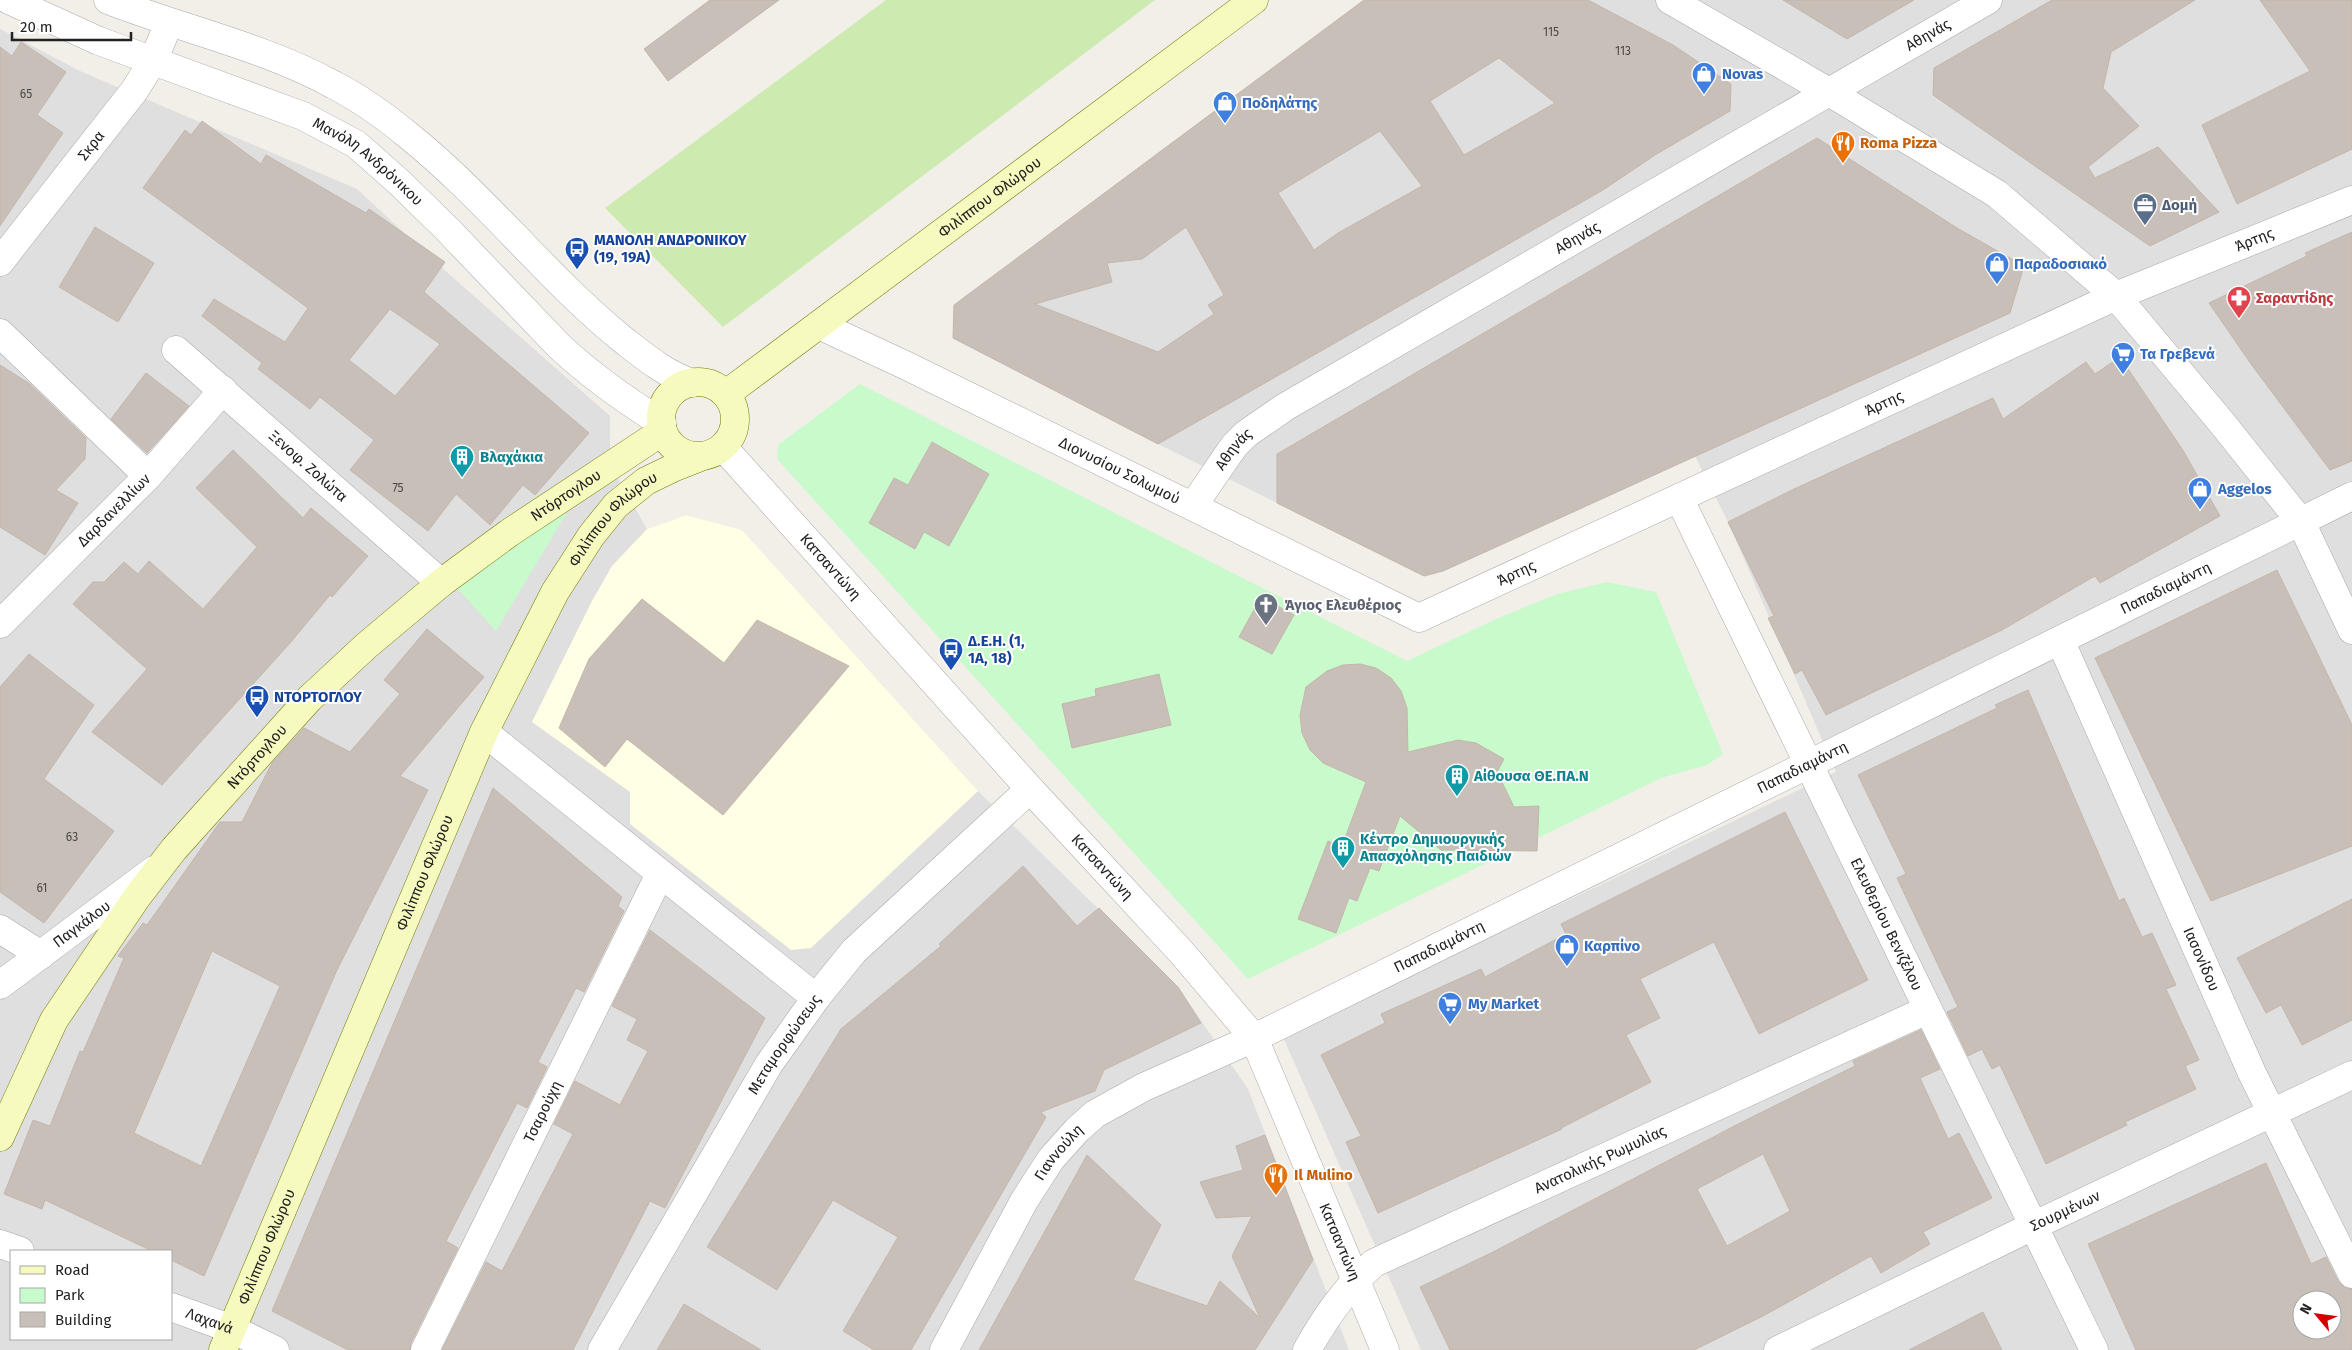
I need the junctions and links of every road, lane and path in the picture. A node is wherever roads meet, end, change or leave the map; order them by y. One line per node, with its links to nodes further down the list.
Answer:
1 (8, 0): 7 (street, Μανόλη Ανδρόνικου)
2 (108, 0): 6 (street)
3 (1254, 0): 12 (main road, Φιλίππου Φλώρου)
4 (1670, 0): 8 (street)
5 (1988, 0): 8 (street, Αθηνάς)
6 (169, 23): 7 (street, Σκρα); 15 (street)
7 (153, 61): 10 (street, Σκρα); 18 (street, Μανόλη Ανδρόνικου)
8 (1829, 92): 11 (street); 23 (street, Αθηνάς)
9 (2352, 200): 11 (street, Άρτης)
10 (0, 262)
11 (2116, 296): 22 (street, Άρτης); 24 (street)
12 (819, 325): 17 (main road, Φιλίππου Φλώρου); 23 (street, Διονυσίου Σολωμού)
13 (0, 333): 20 (street)
14 (176, 350): 16 (street, Ξενοφ. Ζολώτα)
15 (692, 383): 17 (main road); 18 (main road)
16 (223, 390): 20 (street, Δαρδανελλίων); 25 (street, Ξενοφ. Ζολώτα)
17 (726, 394): 19 (main road)
18 (662, 427): 19 (main road); 25 (main road, Ντόρτογλου)
19 (713, 451): 30 (main road, Φιλίππου Φλώρου); 32 (street, Κατσαντώνη)
20 (148, 476): 27 (street, Δαρδανελλίων)
21 (2352, 496): 24 (street, Παπαδιαμάντη)
22 (1679, 498): 26 (street, Άρτης); 31 (street, Ελευθερίου Βενιζέλου)
23 (1193, 506): 26 (street, Διονυσίου Σολωμού)
24 (2301, 522): 28 (street); 29 (street, Παπαδιαμάντη)
25 (441, 583): 33 (main road, Ντόρτογλου)
26 (1420, 618)
27 (0, 624)
28 (2352, 630)
29 (2060, 640): 31 (street, Παπαδιαμάντη); 42 (street, Ιασoνίδου)
30 (484, 732): 34 (street); 50 (main road, Φιλίππου Φλώρου)
31 (1807, 764): 39 (street, Ελευθερίου Βενιζέλου); 40 (street, Παπαδιαμάντη)
32 (1030, 789): 38 (street, Μεταμορφώσεως); 40 (street, Κατσαντώνη)
33 (163, 863): 36 (street, Παγκάλου); 43 (main road, Ντόρτογλου)
34 (660, 874): 38 (street); 52 (street, Τσαρούχη)
35 (0, 930): 36 (street)
36 (40, 955): 37 (street, Παγκάλου)
37 (0, 985)
38 (816, 998): 53 (street, Μεταμορφώσεως)
39 (1927, 1010): 44 (street, Ελευθερίου Βενιζέλου); 48 (street, Ανατολικής Ρωμυλίας)
40 (1254, 1038): 48 (street, Κατσαντώνη); 54 (street, Γιαννούλη)
41 (2352, 1075): 42 (street, Σουρμένων)
42 (2273, 1111): 44 (street, Σουρμένων); 47 (street, Ιασoνίδου)
43 (0, 1137)
44 (2034, 1226): 57 (street, Σουρμένων); 58 (street, Ελευθερίου Βενιζέλου)
45 (0, 1244): 46 (street)
46 (17, 1250)
47 (2352, 1274)
48 (1355, 1279): 55 (street, Ανατολικής Ρωμυλίας); 56 (street, Κατσαντώνη)
49 (172, 1308): 50 (street, Λαχανά)
50 (228, 1340): 51 (street, Λαχανά)
51 (274, 1350)
52 (425, 1350)
53 (602, 1350)
54 (944, 1350)
55 (1306, 1350)
56 (1385, 1350)
57 (1778, 1350)
58 (2094, 1350)

